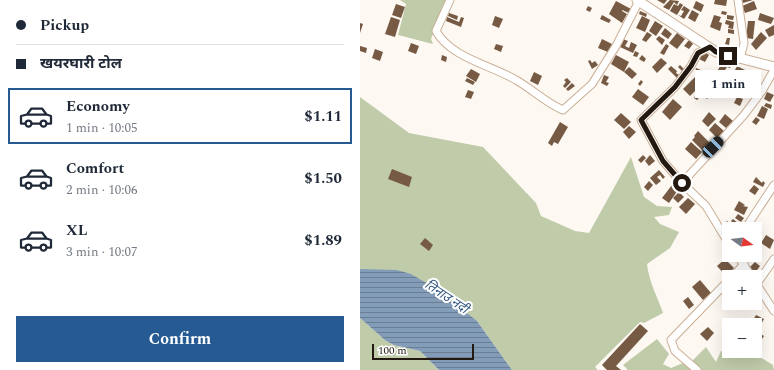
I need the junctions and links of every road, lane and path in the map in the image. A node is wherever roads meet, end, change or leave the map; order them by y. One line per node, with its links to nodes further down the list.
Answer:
1 (450, 0): 3 (street)
2 (738, 0): 5 (street)
3 (638, 1): 4 (street)
4 (710, 47): 5 (street); 8 (street)
5 (740, 59): 6 (street)
6 (774, 67)
7 (774, 70): 8 (street)
8 (682, 183): 11 (street)
9 (774, 185): 10 (street)
10 (750, 222)
11 (722, 232)
12 (774, 259): 16 (street)
13 (744, 264): 14 (street); 15 (street)
14 (738, 270)
15 (748, 270)
16 (762, 276)
17 (722, 287): 20 (street)
18 (762, 293): 19 (street)
19 (774, 311)
20 (696, 370)

